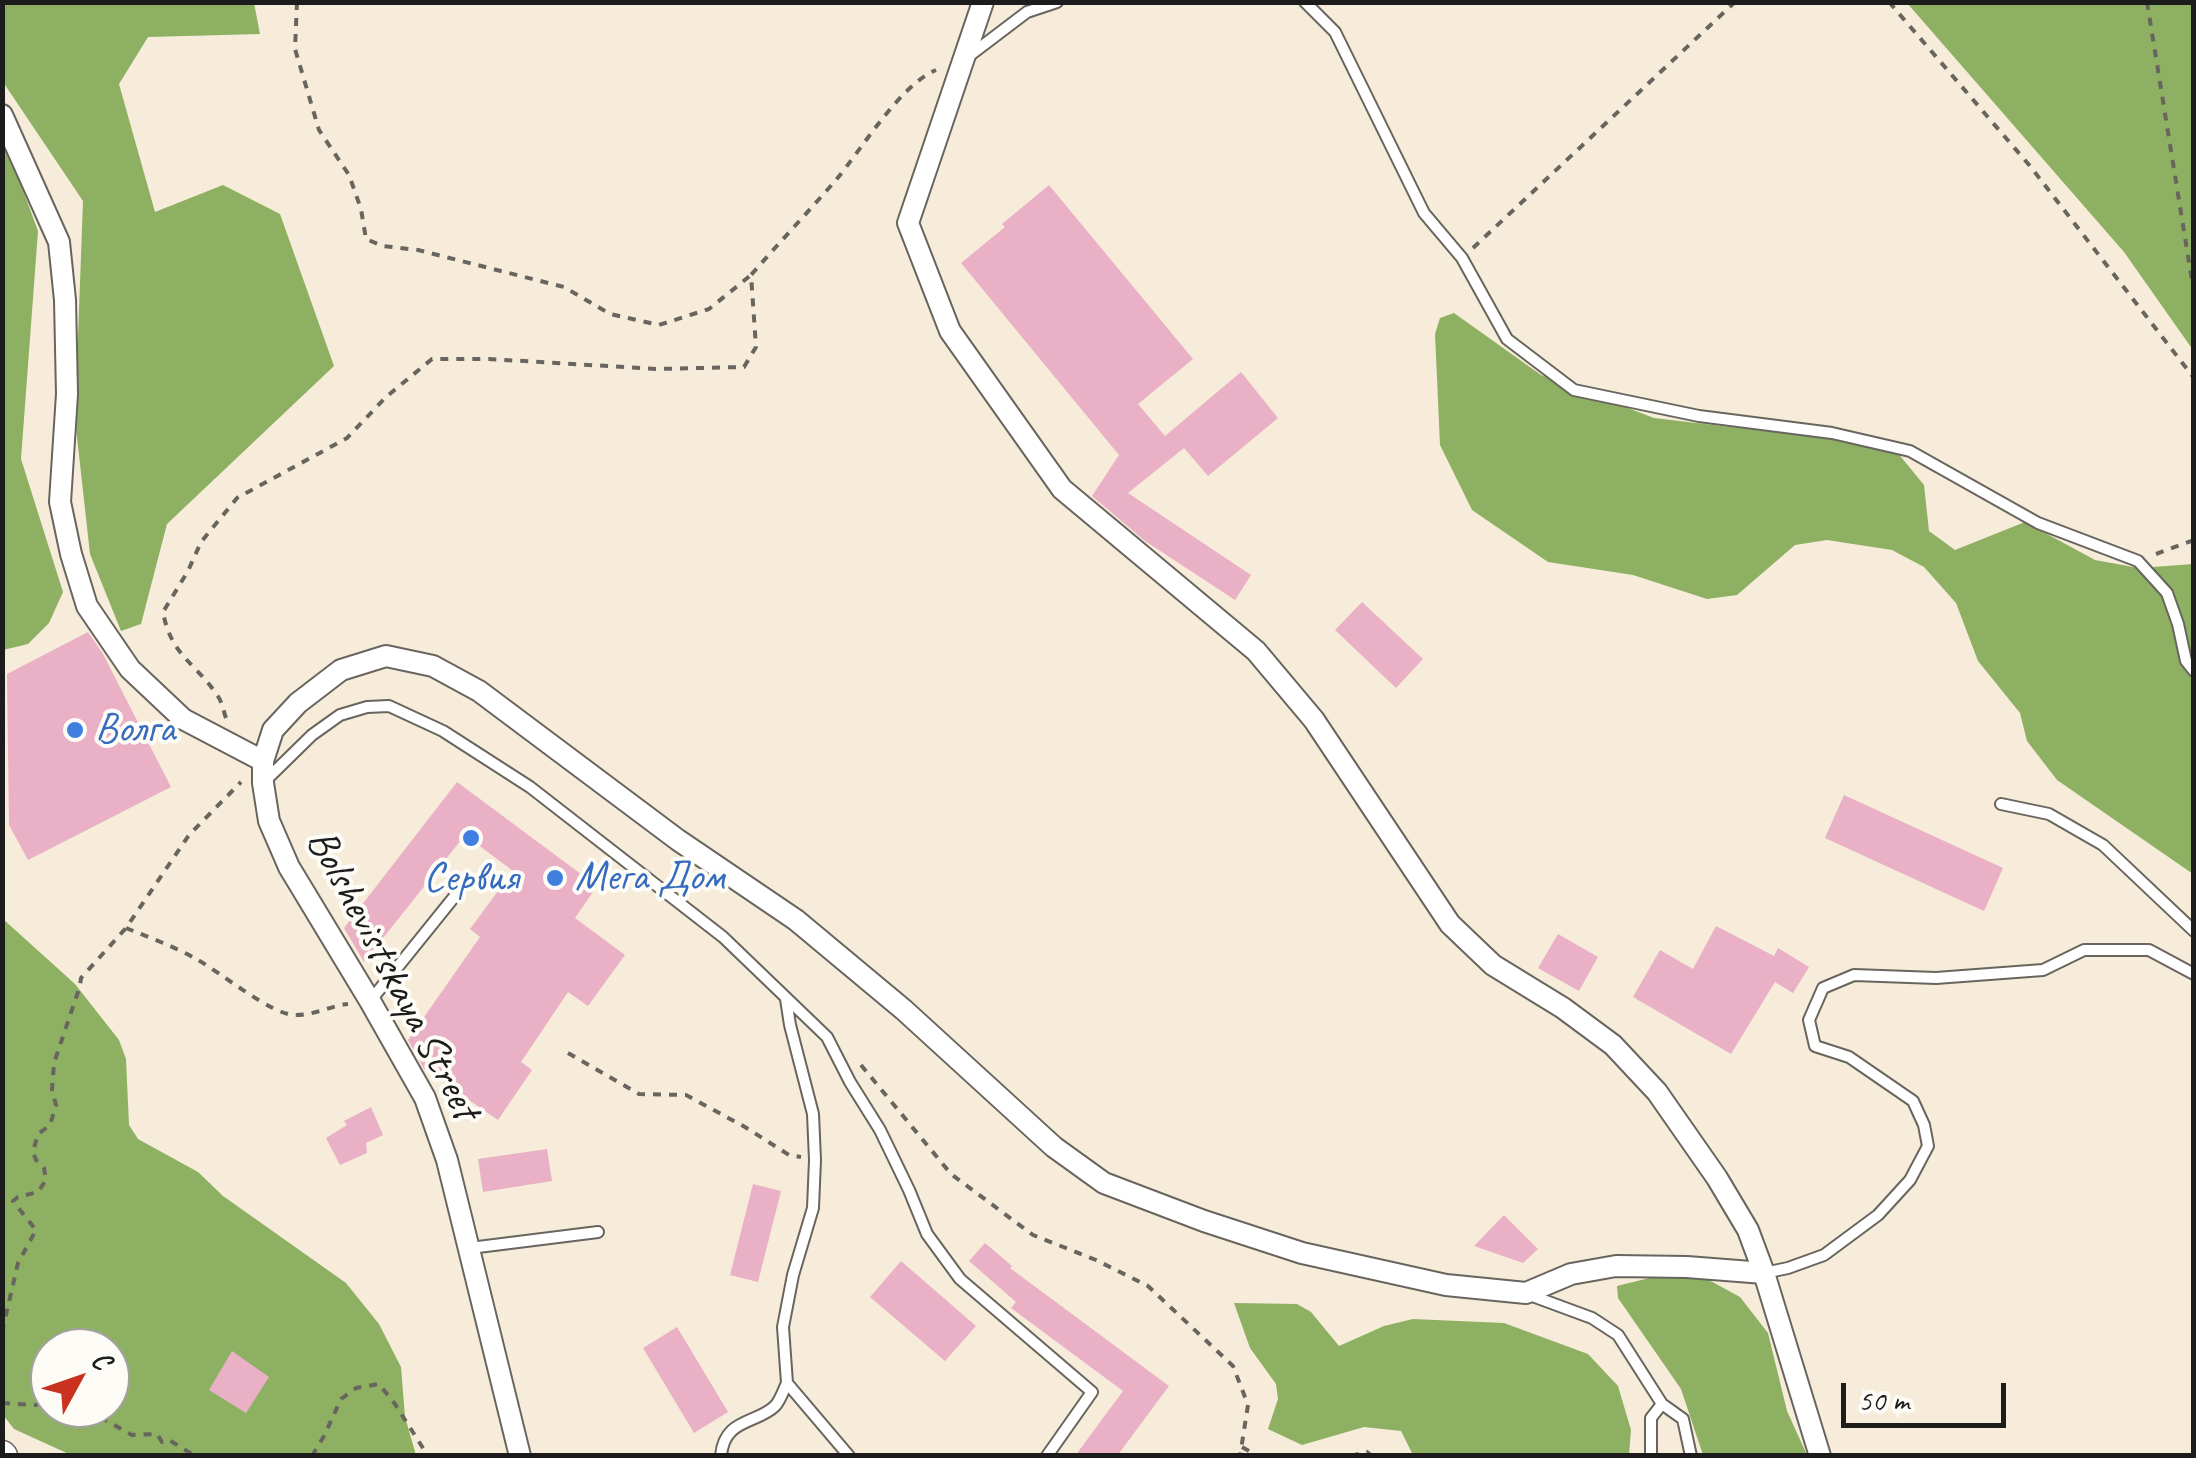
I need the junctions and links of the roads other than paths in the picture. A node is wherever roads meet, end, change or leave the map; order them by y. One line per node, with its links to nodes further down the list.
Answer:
1 (983, 2): 4 (street)
2 (1057, 2): 4 (lane)
3 (1305, 2): 6 (lane)
4 (963, 60): 16 (street)
5 (2, 114): 7 (street)
6 (2194, 671)
7 (263, 772): 12 (lane); 13 (street, Bolshevistskaya Street); 17 (street)
8 (2001, 804): 10 (lane)
9 (466, 881): 13 (lane)
10 (2194, 931)
11 (2194, 974): 16 (lane)
12 (786, 998): 18 (lane); 23 (lane)
13 (370, 1000): 15 (street, Bolshevistskaya Street)
14 (598, 1232): 15 (lane)
15 (468, 1248): 20 (street, Bolshevistskaya Street)
16 (1764, 1273): 17 (street); 26 (street)
17 (1526, 1294): 19 (lane)
18 (787, 1382): 21 (lane); 22 (lane)
19 (1662, 1404): 24 (lane); 25 (lane)
20 (520, 1456)
21 (721, 1456)
22 (848, 1456)
23 (1047, 1456)
24 (1651, 1456)
25 (1691, 1456)
26 (1820, 1456)

